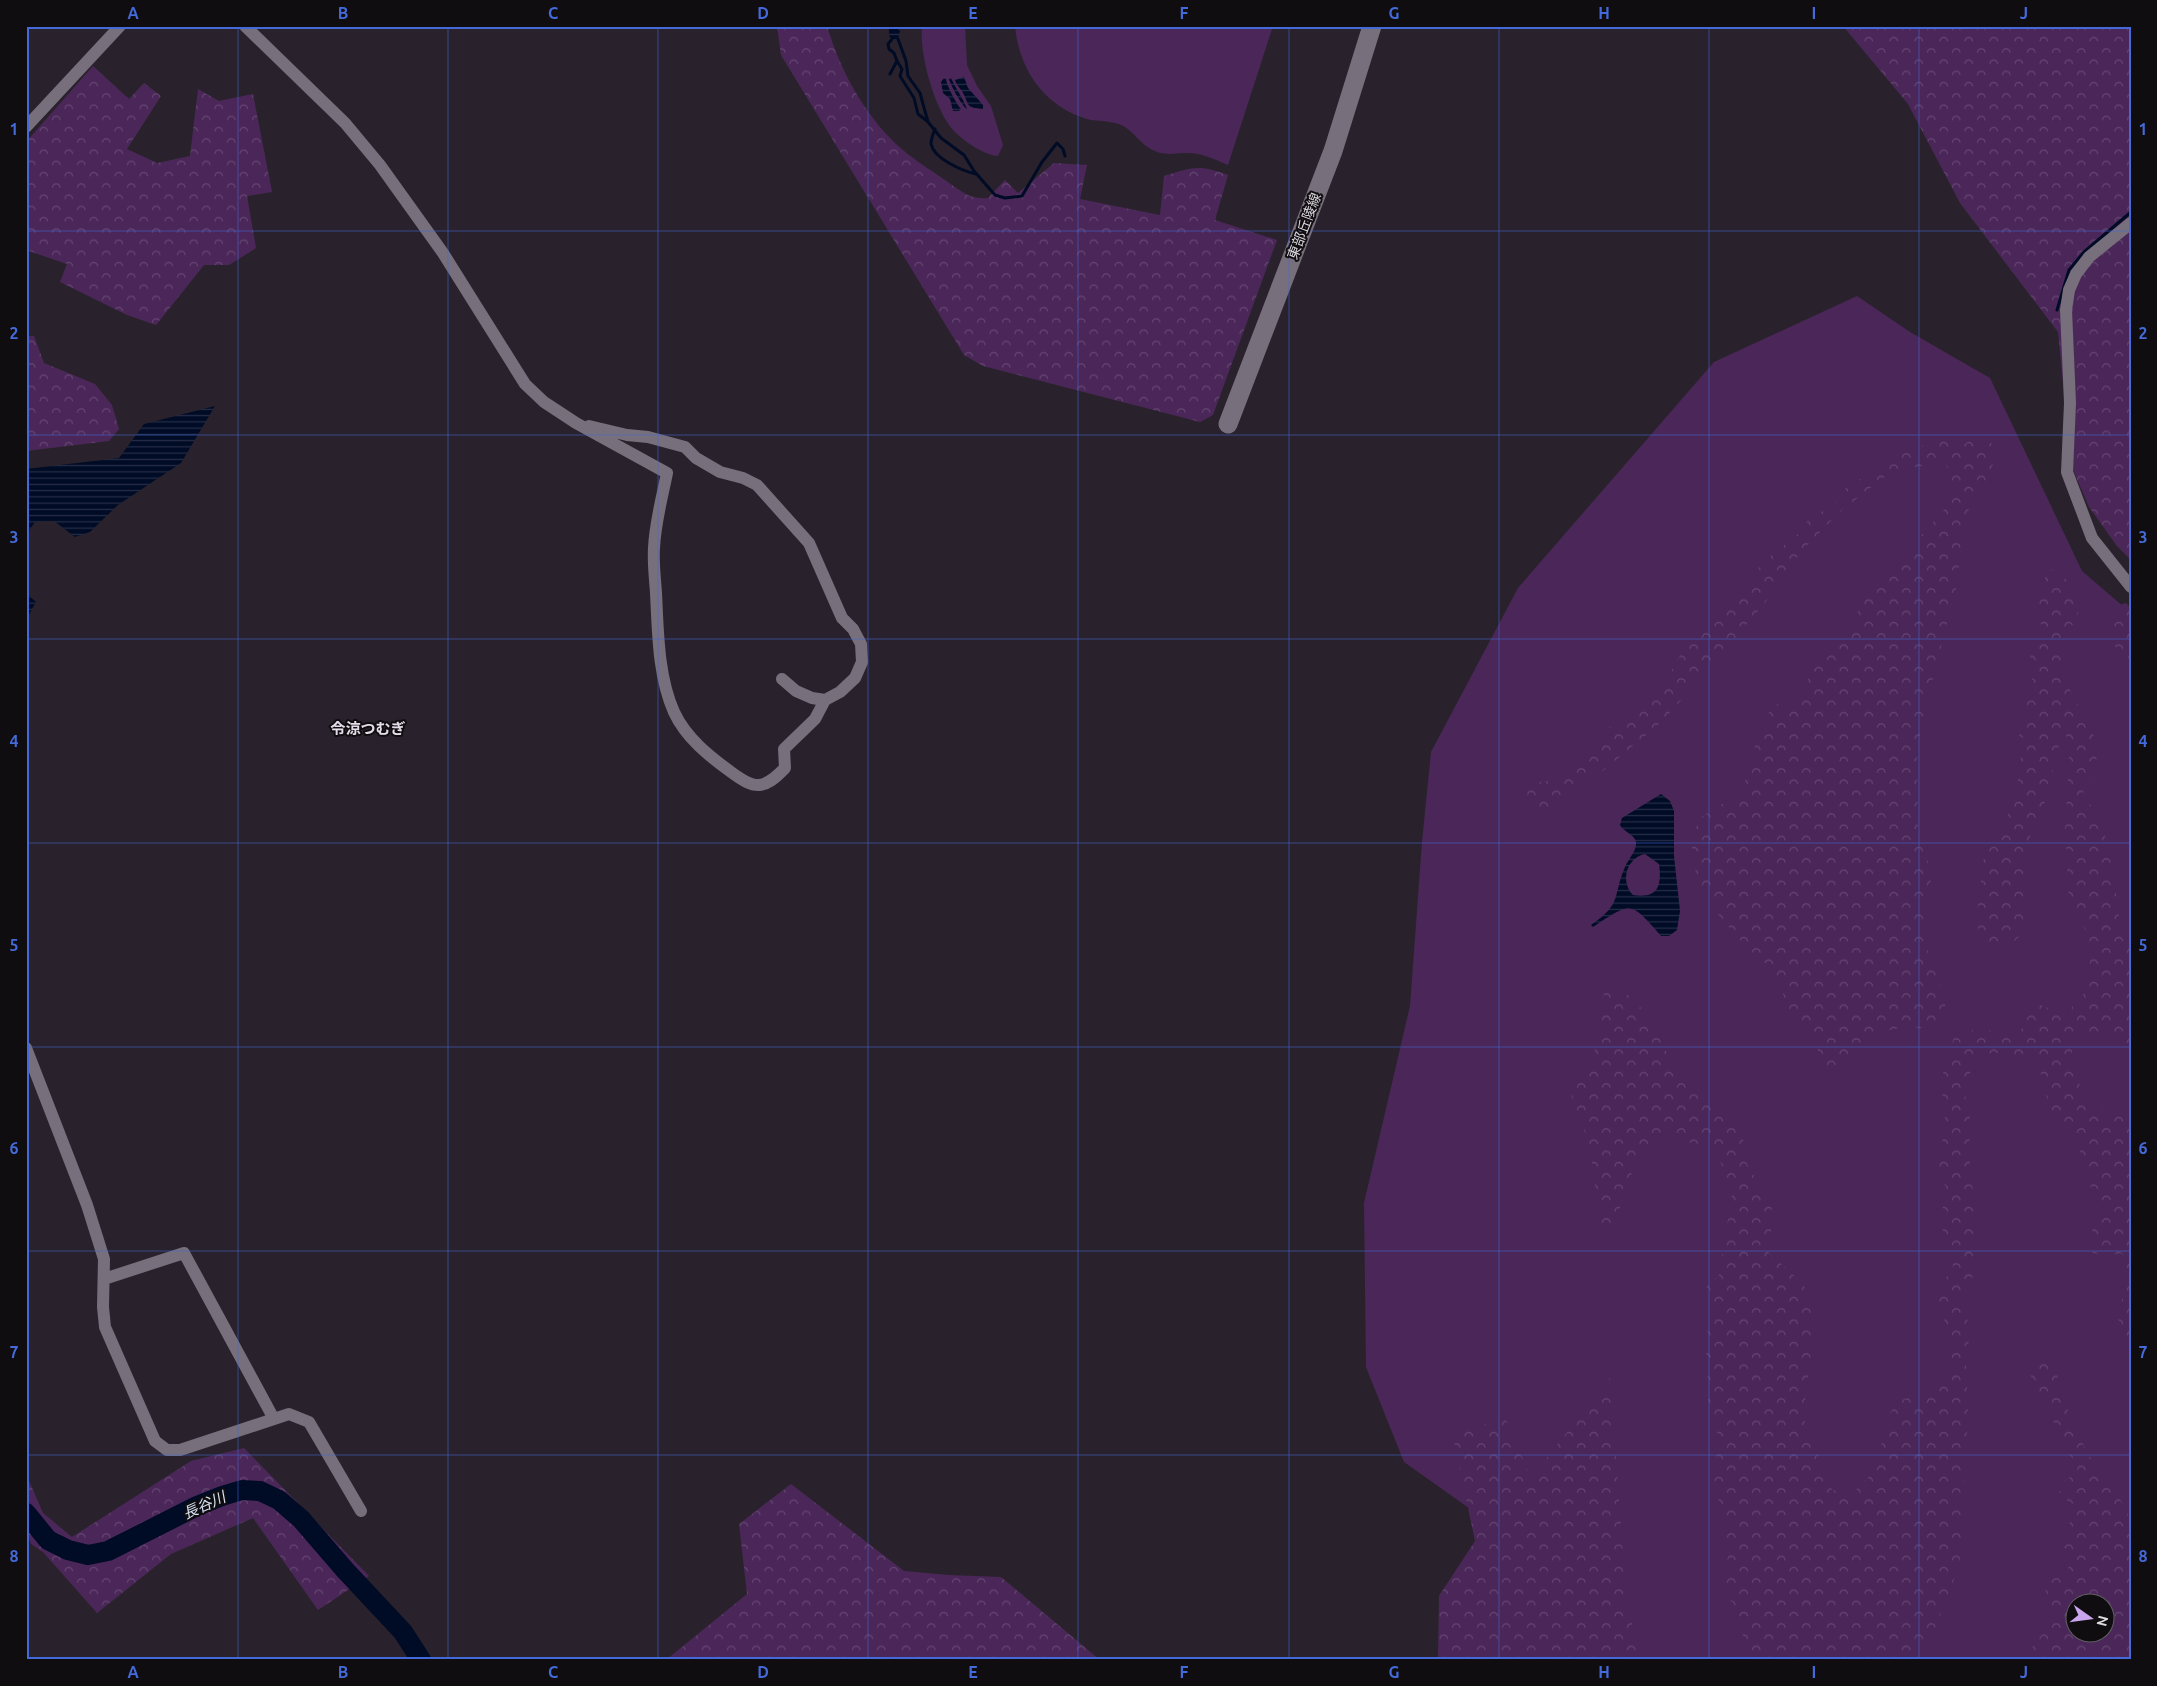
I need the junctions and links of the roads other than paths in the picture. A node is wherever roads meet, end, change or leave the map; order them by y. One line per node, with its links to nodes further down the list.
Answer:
1 (120, 26): 4 (street)
2 (245, 26): 6 (street)
3 (1372, 26): 7 (street, 東部丘陵線)
4 (26, 126)
5 (2131, 223): 8 (street)
6 (576, 423): 10 (street); 10 (street)
7 (1228, 424)
8 (2131, 587)
9 (782, 679): 10 (street)
10 (825, 700)
11 (26, 1048): 12 (street)
12 (104, 1279): 13 (street); 13 (street)
13 (274, 1419): 14 (street)
14 (361, 1512)

